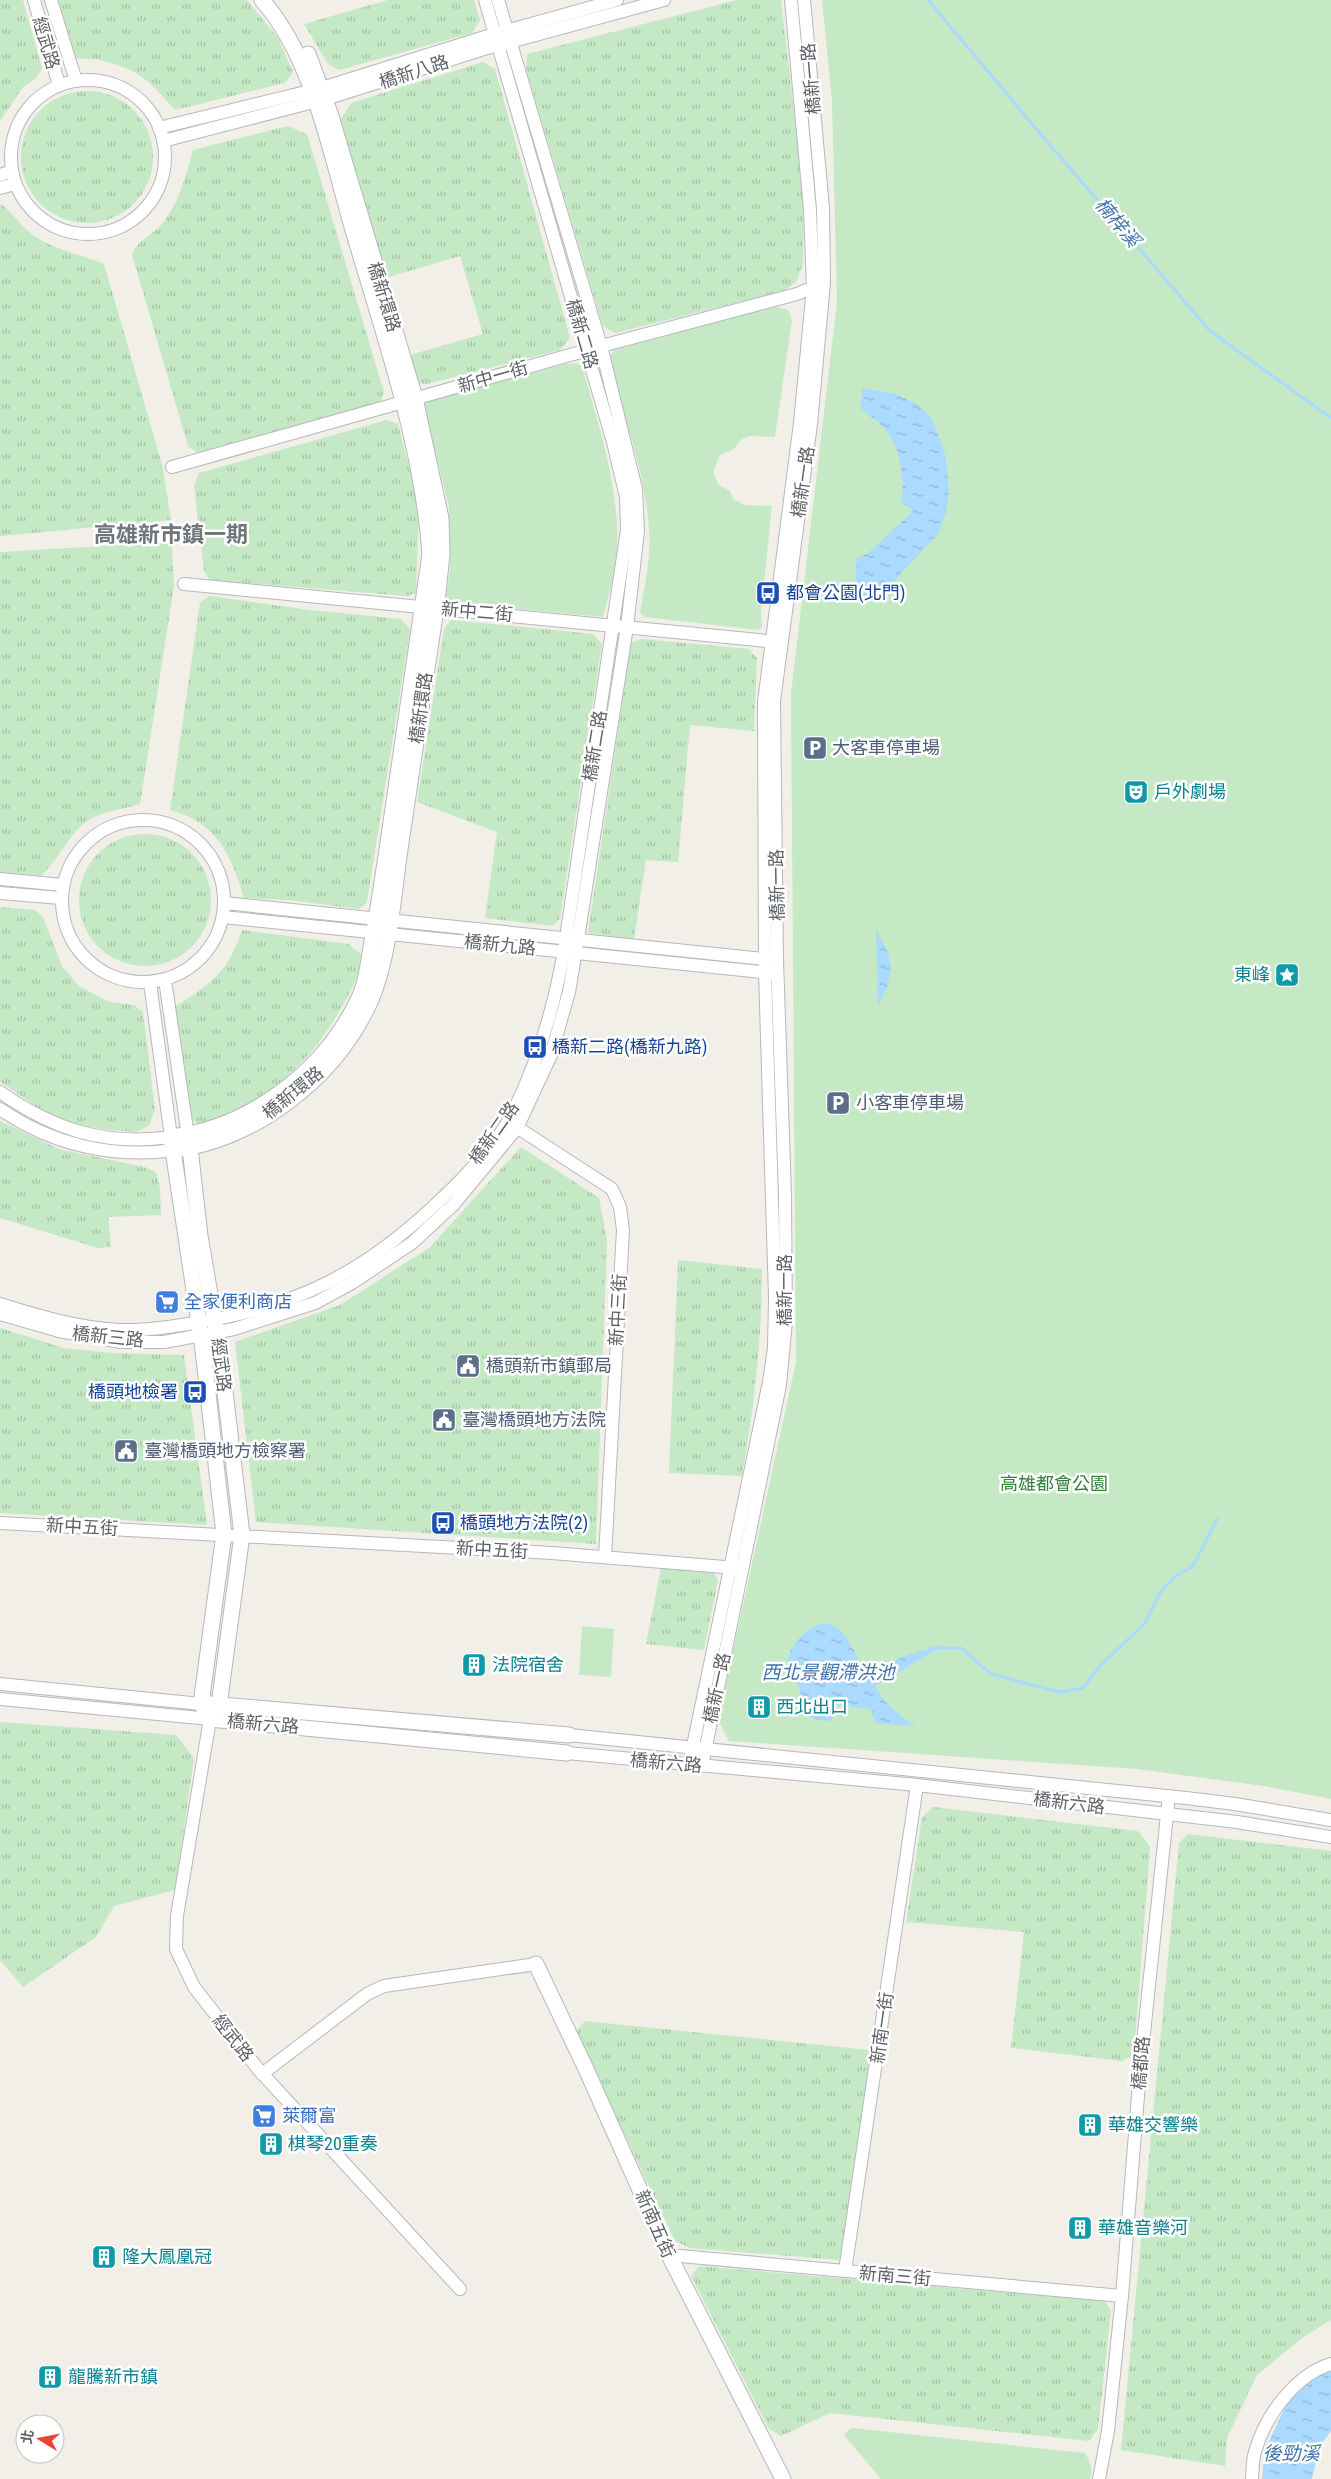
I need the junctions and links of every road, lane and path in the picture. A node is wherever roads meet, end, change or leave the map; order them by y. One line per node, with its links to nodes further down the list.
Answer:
1 (34, 0): 13 (street, 經武路)
2 (51, 0): 12 (street, 經武路)
3 (262, 0): 14 (street, 橋新環路)
4 (275, 0): 14 (street, 橋新環路)
5 (485, 0): 11 (street, 橋新二路)
6 (498, 0): 11 (street, 橋新二路)
7 (617, 0): 11 (street, 橋新八路)
8 (664, 0): 11 (street, 橋新八路)
9 (791, 0): 18 (street, 橋新一路)
10 (804, 0): 18 (street, 橋新一路)
11 (502, 38): 14 (street, 橋新八路); 19 (street, 橋新二路); 20 (street, 橋新二路)
12 (76, 81): 13 (street); 15 (street)
13 (59, 85): 16 (street)
14 (318, 95): 15 (street, 橋新八路); 21 (street, 橋新環路)
15 (161, 134): 16 (street)
16 (9, 177): 17 (street)
17 (0, 188)
18 (819, 285): 19 (street, 新中一街); 26 (street, 橋新一路)
19 (601, 346): 20 (street, 新中一街); 25 (street, 橋新二路)
20 (587, 350): 21 (street, 新中一街); 25 (street, 橋新二路)
21 (409, 400): 22 (street, 新中一街); 24 (street, 橋新環路)
22 (172, 467)
23 (184, 584): 24 (street, 新中二街)
24 (429, 608): 25 (street, 新中二街); 33 (street, 橋新環路)
25 (620, 627): 26 (street, 新中二街); 34 (street, 橋新二路)
26 (776, 642): 35 (street, 橋新一路)
27 (0, 879): 28 (street)
28 (62, 885): 30 (street); 31 (street)
29 (0, 893): 30 (street)
30 (61, 898): 37 (street)
31 (224, 903): 32 (street); 33 (street, 橋新九路)
32 (222, 917): 33 (street, 橋新九路); 36 (street)
33 (382, 926): 34 (street, 橋新九路); 41 (street, 橋新環路)
34 (570, 946): 35 (street, 橋新九路); 40 (street, 橋新二路)
35 (771, 966): 51 (street, 橋新一路)
36 (165, 980): 37 (street); 41 (street, 經武路)
37 (150, 982): 42 (street, 經武路)
38 (0, 1092): 42 (street, 橋新環路)
39 (0, 1108): 42 (street, 橋新環路)
40 (512, 1124): 45 (street, 橋新二路); 50 (street, 新中三街)
41 (189, 1141): 42 (street, 橋新環路); 45 (street, 經武路)
42 (173, 1143): 46 (street, 經武路)
43 (0, 1304): 46 (street, 橋新三路)
44 (0, 1314): 46 (street, 橋新三路)
45 (216, 1326): 46 (street, 橋新二路); 49 (street, 經武路)
46 (200, 1329): 48 (street, 經武路)
47 (0, 1523): 48 (street, 新中五街)
48 (224, 1534): 49 (street, 新中五街); 54 (street, 經武路)
49 (242, 1535): 50 (street, 新中五街); 55 (street, 經武路)
50 (605, 1557): 51 (street, 新中五街)
51 (736, 1568): 58 (street, 橋新一路)
52 (0, 1684): 54 (street, 橋新六路)
53 (0, 1699): 56 (street, 橋新六路)
54 (201, 1704): 55 (street, 橋新六路); 56 (street)
55 (219, 1705): 56 (street, 經武路); 57 (street, 橋新六路)
56 (210, 1720): 59 (street, 橋新六路); 67 (street, 經武路)
57 (569, 1735): 58 (street, 橋新六路)
58 (698, 1749): 60 (street, 橋新一路); 62 (street, 橋新六路)
59 (566, 1753): 60 (street, 橋新六路)
60 (696, 1766): 61 (street, 橋新六路)
61 (917, 1785): 63 (street, 橋新六路); 69 (street, 新南一街)
62 (1169, 1796): 63 (street, 橋都路); 64 (street, 橋新六路)
63 (1166, 1814): 65 (street, 橋新六路); 71 (street, 橋都路)
64 (1331, 1820)
65 (1331, 1837)
66 (536, 1964): 67 (street); 68 (street, 新南五街)
67 (262, 2074): 70 (street, 經武路)
68 (669, 2255): 69 (street, 新南三街); 73 (street, 新南五街)
69 (845, 2271): 71 (street, 新南三街)
70 (460, 2288)
71 (1122, 2296): 74 (street, 橋都路)
72 (1331, 2364): 75 (street)
73 (784, 2479)
74 (1099, 2479)
75 (1252, 2479)

